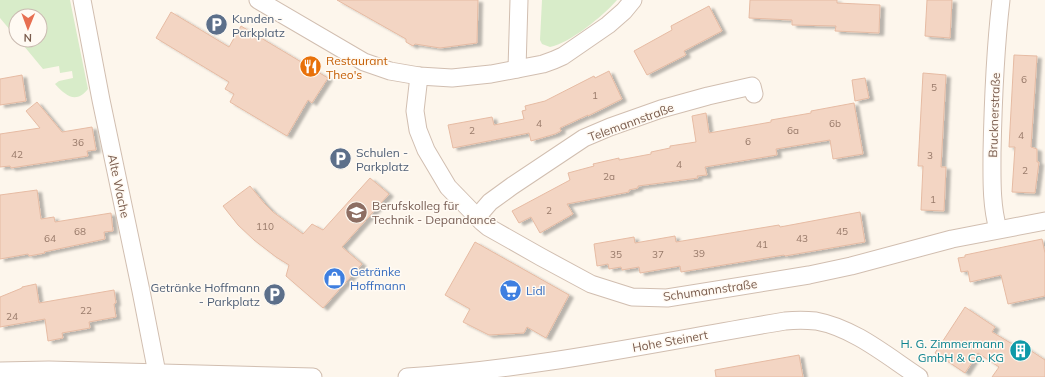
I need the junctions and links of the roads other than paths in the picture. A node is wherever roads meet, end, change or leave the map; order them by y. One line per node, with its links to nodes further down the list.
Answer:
1 (82, 0): 13 (street, Alte Wache)
2 (258, 0): 7 (street)
3 (519, 0): 6 (street)
4 (633, 0): 6 (street)
5 (1001, 0): 11 (street, Brucknerstraße)
6 (516, 69): 7 (street)
7 (419, 76): 9 (street, Schumannstraße)
8 (754, 94): 9 (street, Telemannstraße)
9 (477, 217): 11 (street, Schumannstraße)
10 (1045, 221): 11 (street, Schumannstraße)
11 (998, 229)
12 (0, 371): 13 (street)
13 (157, 373): 14 (street)
14 (312, 377)
15 (407, 377): 16 (street, Hohe Steinert)
16 (919, 377)

